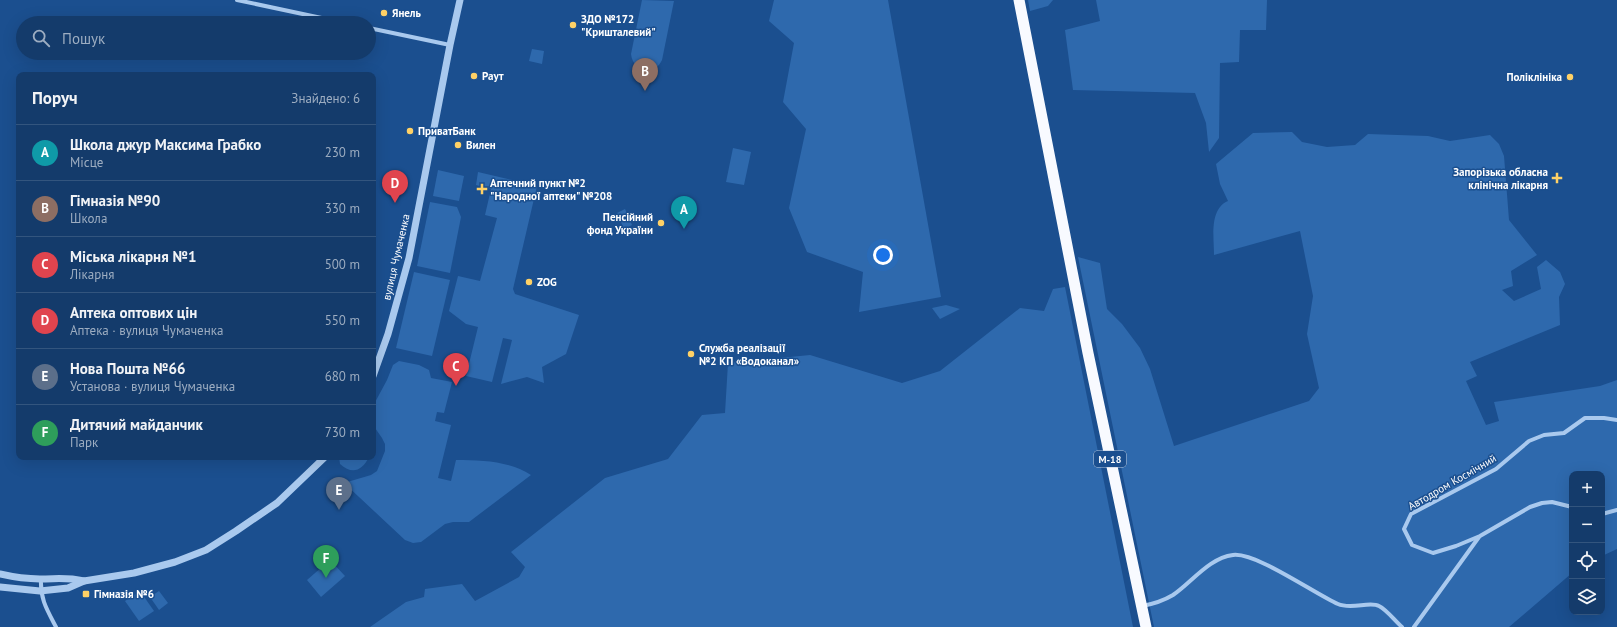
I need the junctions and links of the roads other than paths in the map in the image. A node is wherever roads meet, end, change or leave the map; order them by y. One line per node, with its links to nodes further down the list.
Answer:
1 (237, 0): 4 (street)
2 (460, 0): 6 (street, вулиця Чумаченка)
3 (1019, 0): 19 (highway, М-18)
4 (312, 16)
5 (376, 29): 6 (street)
6 (450, 45): 7 (street, вулиця Чумаченка)
7 (376, 368)
8 (1617, 420): 13 (street, Автодром Космічний)
9 (323, 460): 16 (street)
10 (1569, 506): 13 (street, Автодром Космічний)
11 (1617, 510): 12 (street)
12 (1605, 513)
13 (1480, 536): 23 (street, Автодром Космічний)
14 (0, 574): 15 (street)
15 (41, 579): 16 (street); 18 (street)
16 (84, 581): 18 (street)
17 (0, 587): 18 (street)
18 (40, 591): 20 (street)
19 (1141, 606): 21 (highway, М-18); 22 (street)
20 (56, 627)
21 (1146, 627)
22 (1402, 627)
23 (1414, 627)

